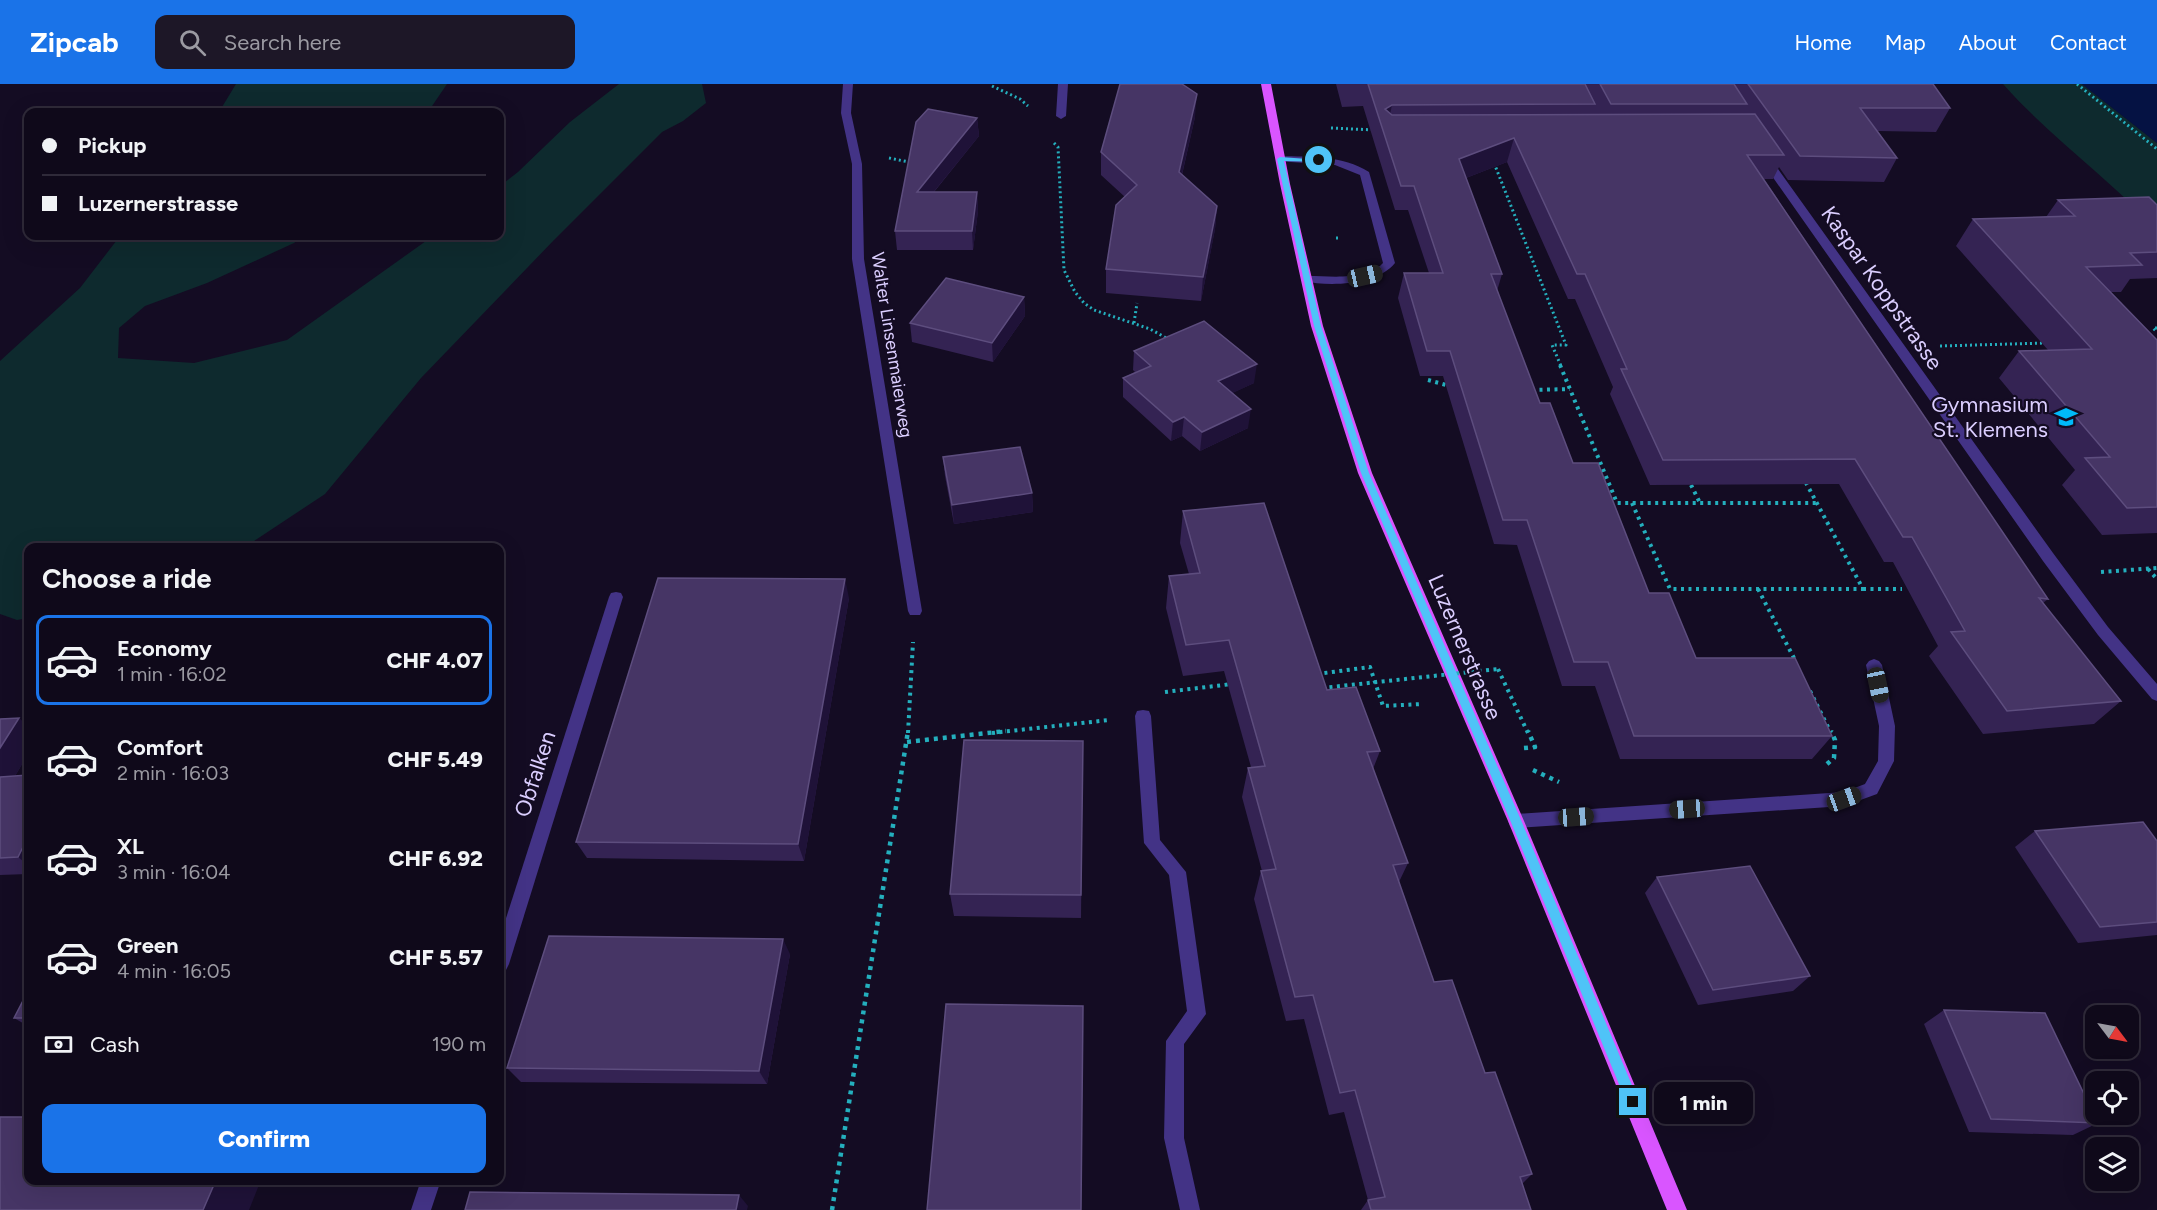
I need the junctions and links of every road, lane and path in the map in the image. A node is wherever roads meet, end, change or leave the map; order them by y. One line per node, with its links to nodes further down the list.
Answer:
1 (848, 84): 40 (street, Walter Linsenmaierweg)
2 (1063, 84): 7 (street)
3 (1266, 84): 14 (main road, Luzernerstrasse)
4 (2077, 84): 12 (path)
5 (992, 86): 6 (path)
6 (1030, 113)
7 (1062, 116)
8 (1328, 130): 9 (path)
9 (1377, 131)
10 (1052, 140): 19 (path)
11 (1754, 142): 22 (street, Kaspar Koppstrasse)
12 (2157, 149)
13 (881, 154): 15 (path)
14 (1280, 159): 17 (main road, Luzernerstrasse); 17 (street)
15 (909, 162)
16 (1505, 164): 25 (path)
17 (1308, 279): 55 (main road, Luzernerstrasse)
18 (1137, 303): 19 (path)
19 (1134, 323): 21 (path)
20 (2054, 343): 22 (path)
21 (1177, 346)
22 (1897, 347): 34 (street, Kaspar Koppstrasse)
23 (1428, 380): 24 (path)
24 (1456, 387)
25 (1570, 389): 26 (path); 29 (path)
26 (1523, 390)
27 (1801, 474): 31 (path)
28 (1691, 485): 30 (path)
29 (1632, 503): 30 (path); 36 (path)
30 (1700, 503): 31 (path)
31 (1816, 503): 37 (path)
32 (2147, 568): 33 (path); 34 (path); 35 (path)
33 (2157, 568)
34 (2061, 574): 47 (street, Kaspar Koppstrasse)
35 (2157, 579)
36 (1758, 589): 37 (path); 42 (path)
37 (1863, 589): 38 (path)
38 (1902, 590)
39 (616, 597): 56 (street, Obfalken)
40 (915, 611): 50 (path)
41 (1874, 665): 55 (street)
42 (1799, 670)
43 (1311, 674): 48 (path)
44 (1239, 683): 49 (path)
45 (1311, 689): 51 (path, bridge)
46 (1810, 690): 53 (path)
47 (2157, 695)
48 (1422, 704)
49 (1143, 716): 50 (path); 60 (street)
50 (907, 742): 59 (path)
51 (1523, 748)
52 (1532, 769): 54 (path)
53 (1820, 770)
54 (1568, 784)
55 (1516, 820): 61 (main road, Luzernerstrasse)
56 (504, 951)
57 (428, 1185): 58 (street)
58 (421, 1210)
59 (832, 1210)
60 (1190, 1210)
61 (1677, 1210)

